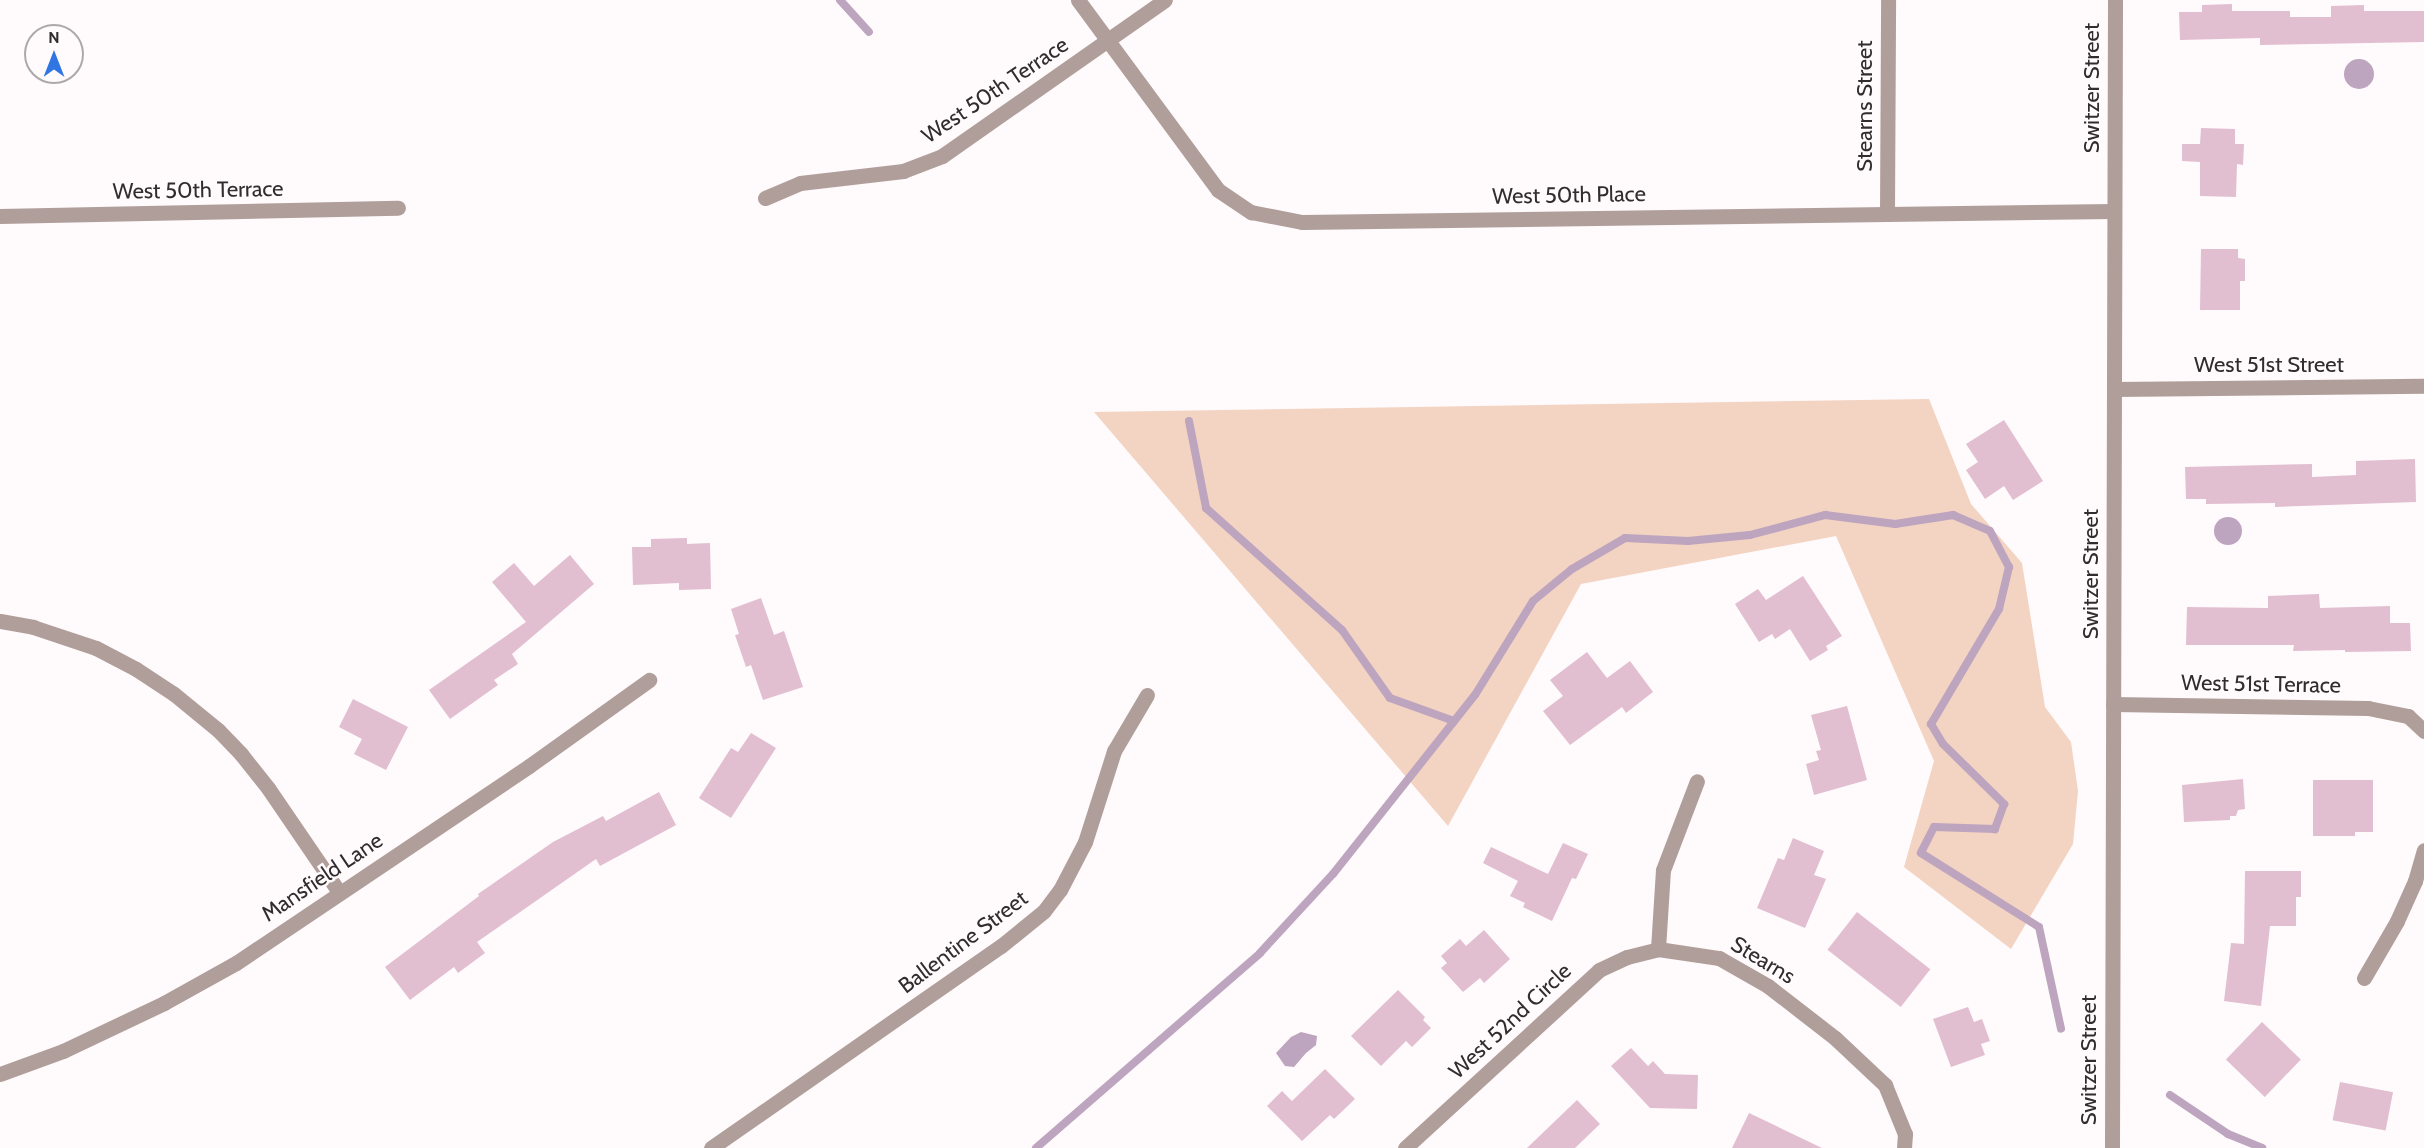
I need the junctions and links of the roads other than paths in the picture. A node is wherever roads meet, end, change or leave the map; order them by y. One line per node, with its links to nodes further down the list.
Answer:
1 (1078, 0): 5 (street, West 50th Place)
2 (1165, 0): 5 (street, West 50th Terrace)
3 (1888, 0): 9 (street, Stearns Street)
4 (2115, 0): 8 (street, Switzer Street)
5 (1108, 41): 6 (street, West 50th Terrace); 9 (street, West 50th Place)
6 (765, 198)
7 (398, 208): 10 (street, West 50th Terrace)
8 (2114, 211): 9 (street, West 50th Place); 12 (street, Switzer Street)
9 (1887, 212)
10 (0, 216)
11 (2424, 386): 12 (street, West 51st Street)
12 (2114, 389): 16 (street, Switzer Street)
13 (0, 621): 20 (street)
14 (649, 680): 20 (street, Mansfield Lane)
15 (1147, 695): 24 (street, Ballentine Street)
16 (2113, 704): 17 (street, West 51st Terrace); 27 (street, Switzer Street)
17 (2424, 731)
18 (1697, 781): 21 (street)
19 (2424, 850): 22 (street)
20 (339, 892): 23 (street, Mansfield Lane)
21 (1658, 949): 25 (street, West 52nd Circle); 26 (street, Stearns)
22 (2364, 978)
23 (0, 1074)
24 (711, 1148)
25 (1405, 1148)
26 (1904, 1148)
27 (2112, 1148)

